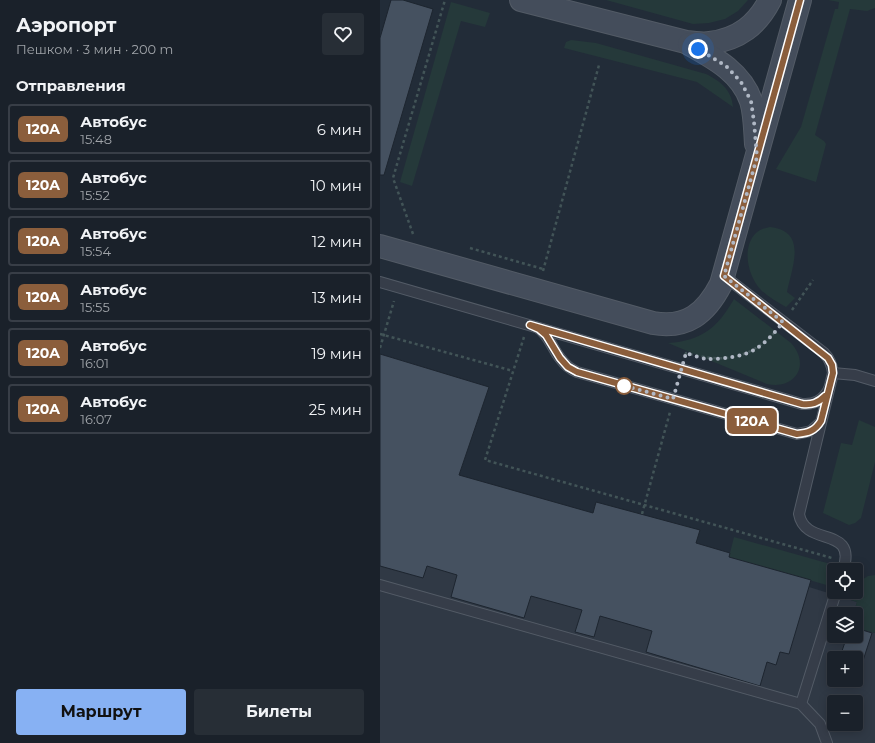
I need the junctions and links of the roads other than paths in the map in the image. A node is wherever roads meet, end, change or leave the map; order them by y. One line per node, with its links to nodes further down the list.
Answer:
1 (521, 0): 4 (main road)
2 (770, 0): 4 (main road)
3 (800, 0): 5 (main road)
4 (686, 42): 5 (main road)
5 (757, 157): 7 (main road)
6 (380, 246): 7 (main road)
7 (724, 276): 10 (lane)
8 (380, 282): 9 (lane)
9 (529, 324): 12 (lane); 13 (lane)
10 (833, 373): 11 (lane); 12 (lane)
11 (875, 381)
12 (829, 389): 13 (lane)
13 (821, 421): 14 (lane)
14 (845, 563)
15 (380, 585): 17 (lane)
16 (834, 599): 17 (lane)
17 (801, 704): 18 (lane)
18 (827, 743)

